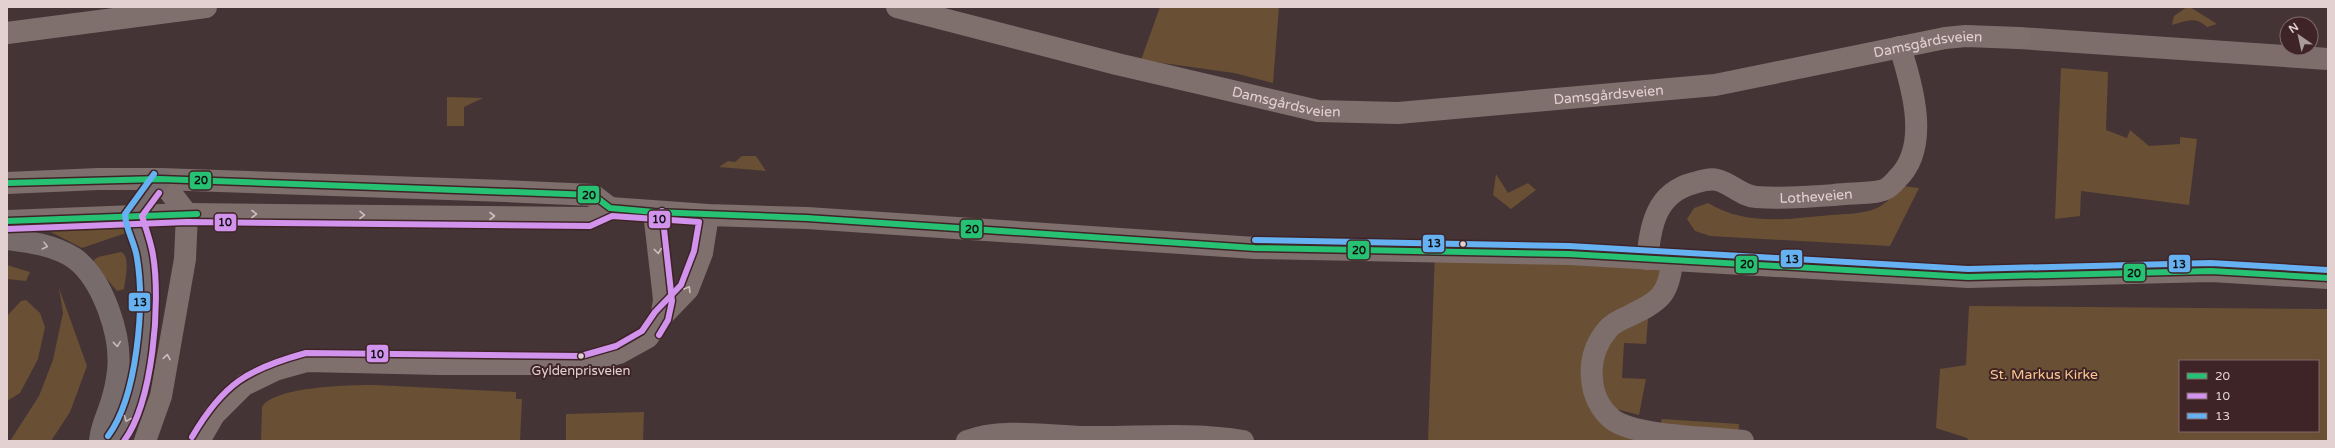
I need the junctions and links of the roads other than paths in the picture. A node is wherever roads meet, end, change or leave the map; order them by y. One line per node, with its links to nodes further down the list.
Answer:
1 (206, 7): 3 (street)
2 (897, 7): 4 (street, Damsgårdsveien)
3 (7, 33)
4 (1900, 47): 5 (street, Damsgårdsveien); 15 (street, Lotheveien)
5 (2328, 59)
6 (160, 179): 7 (main road); 8 (main road); 10 (main road); 11 (highway)
7 (7, 183)
8 (610, 208): 9 (main road); 10 (main road, one-way to 8)
9 (654, 212): 12 (main road); 18 (street, one-way to 18)
10 (187, 214): 11 (main road); 21 (main road, one-way to 10)
11 (132, 215): 13 (main road); 20 (highway, one-way to 20)
12 (708, 215): 15 (main road); 18 (street, one-way to 12)
13 (7, 222)
14 (7, 239): 19 (highway, one-way to 19)
15 (1647, 259): 16 (main road)
16 (1672, 261): 17 (main road); 25 (street)
17 (2328, 278)
18 (661, 317): 22 (street)
19 (100, 441)
20 (114, 441)
21 (145, 441)
22 (199, 441)
23 (966, 441): 24 (street)
24 (1243, 441)
25 (1743, 441)

